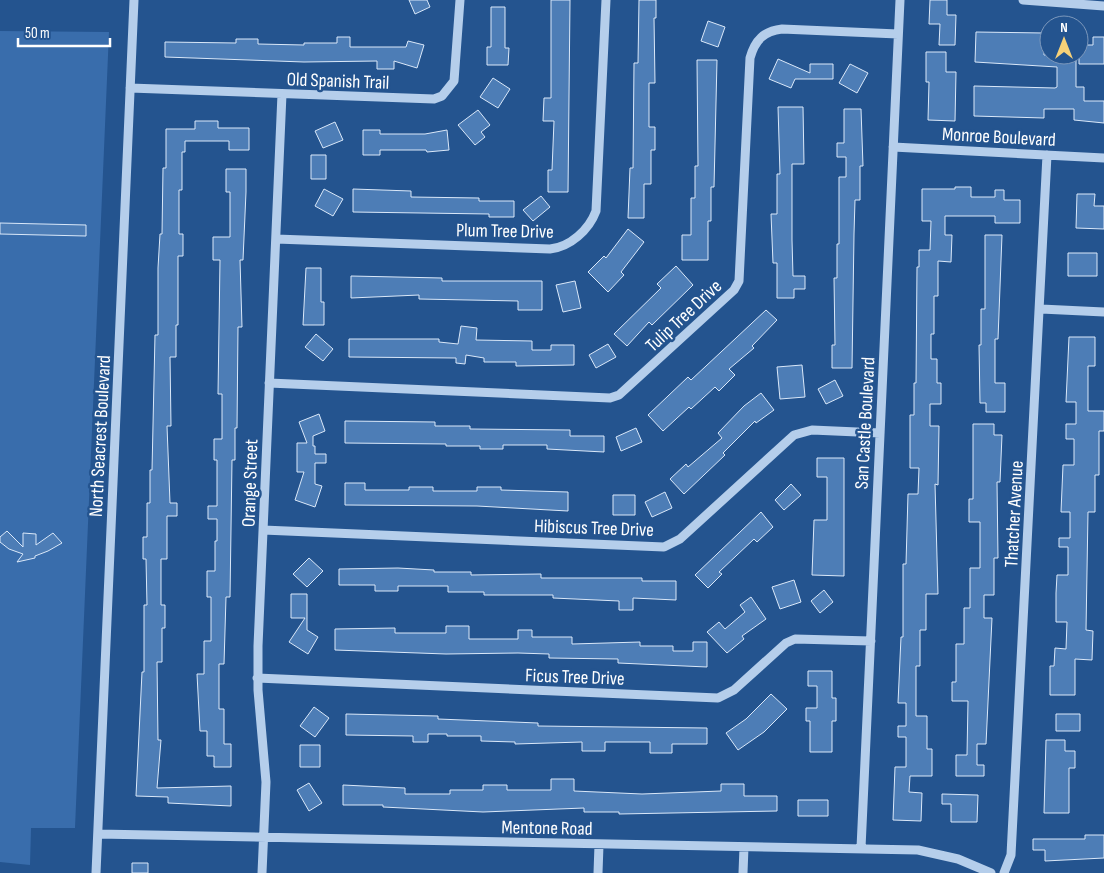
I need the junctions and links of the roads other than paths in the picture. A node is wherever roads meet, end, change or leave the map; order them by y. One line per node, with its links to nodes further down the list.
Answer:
1 (134, 0): 8 (street, North Seacrest Boulevard)
2 (460, 0): 9 (street, Old Spanish Trail)
3 (606, 0): 13 (street, Plum Tree Drive)
4 (900, 0): 7 (street, San Castle Boulevard)
5 (1023, 0): 6 (street)
6 (1104, 6)
7 (898, 34): 10 (street, San Castle Boulevard); 16 (street, Tulip Tree Drive)
8 (130, 88): 9 (street, Old Spanish Trail); 21 (street, North Seacrest Boulevard)
9 (282, 94): 13 (street, Orange Street)
10 (893, 147): 11 (street, Monroe Boulevard); 17 (street, San Castle Boulevard)
11 (1047, 155): 12 (street, Monroe Boulevard); 14 (street, Thatcher Avenue)
12 (1104, 158)
13 (276, 239): 16 (street, Orange Street)
14 (1041, 309): 15 (street); 31 (street, Thatcher Avenue)
15 (1104, 312)
16 (269, 383): 18 (street, Orange Street)
17 (880, 433): 18 (street, Hibiscus Tree Drive); 19 (street, San Castle Boulevard)
18 (263, 530): 20 (street, Orange Street)
19 (870, 641): 20 (street, Ficus Tree Drive); 25 (street, San Castle Boulevard)
20 (257, 678): 22 (street, Orange Street)
21 (98, 834): 22 (street, Mentone Road); 26 (street, North Seacrest Boulevard)
22 (264, 837): 23 (street, Mentone Road); 27 (street, Orange Street)
23 (599, 845): 24 (street, Mentone Road); 28 (street)
24 (744, 847): 25 (street, Mentone Road); 29 (street)
25 (861, 848): 30 (street, Mentone Road)
26 (96, 873)
27 (262, 873)
28 (598, 873)
29 (743, 873)
30 (991, 873)
31 (1004, 873)

